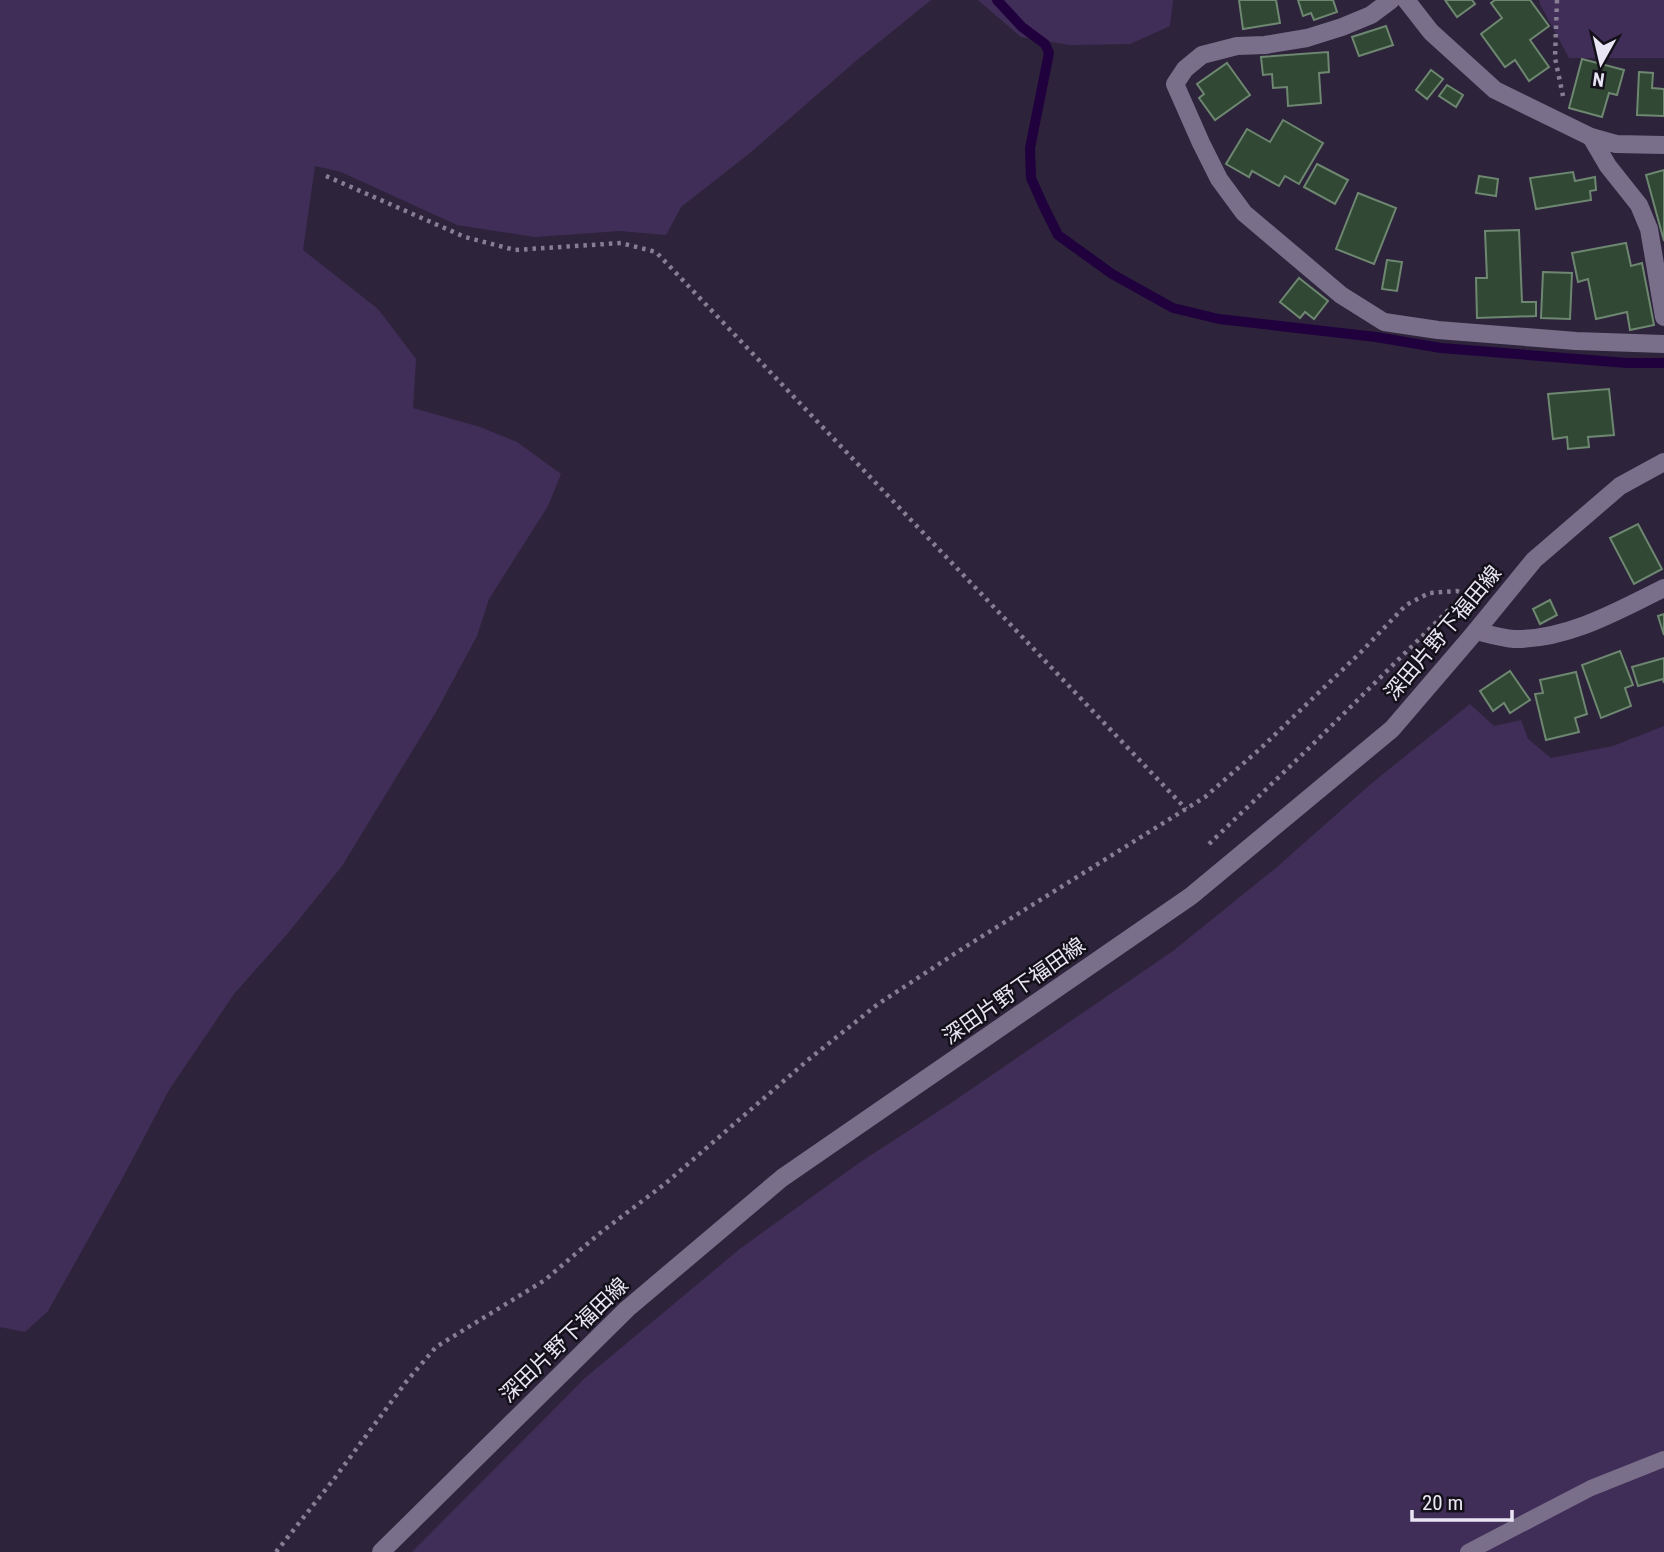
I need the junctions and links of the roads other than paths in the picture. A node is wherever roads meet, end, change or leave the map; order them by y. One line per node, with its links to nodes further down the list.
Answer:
1 (1391, 0): 6 (main road)
2 (1406, 0): 3 (main road)
3 (1591, 137): 4 (main road); 5 (main road)
4 (1664, 145)
5 (1664, 317)
6 (1664, 344)
7 (1664, 462): 9 (main road, 深田片野下福田線)
8 (1664, 588): 9 (main road)
9 (1476, 631): 11 (main road, 深田片野下福田線)
10 (1664, 1460): 12 (lane)
11 (381, 1552)
12 (1468, 1552)

